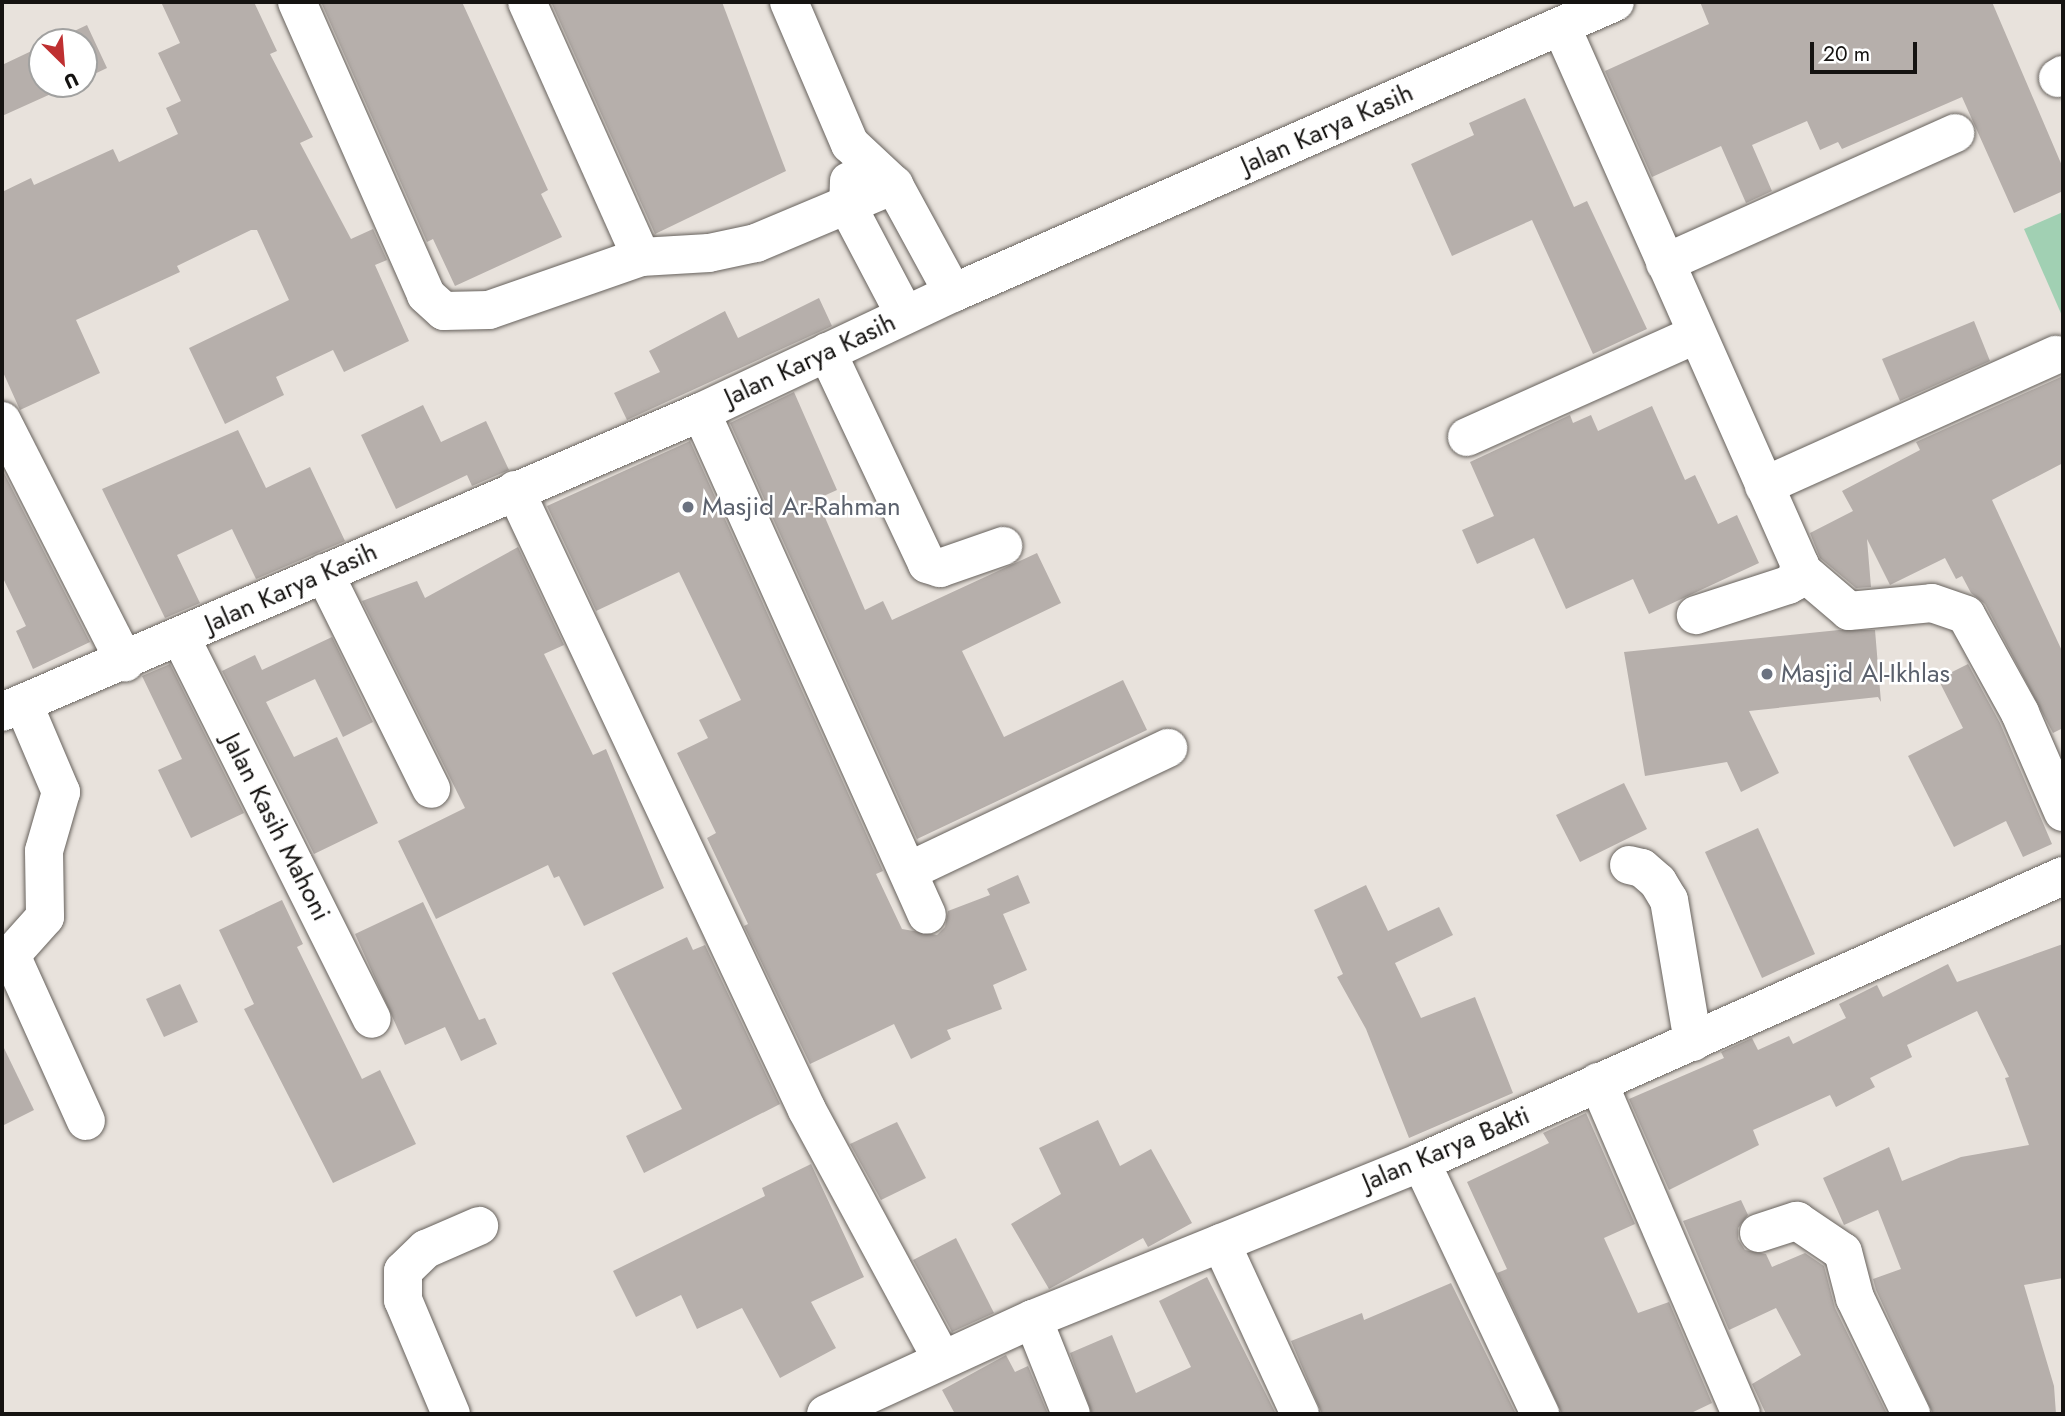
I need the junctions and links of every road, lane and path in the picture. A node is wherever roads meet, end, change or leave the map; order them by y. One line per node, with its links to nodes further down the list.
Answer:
1 (297, 2): 10 (street)
2 (527, 2): 10 (street)
3 (1615, 2): 5 (street, Jalan Karya Kasih)
4 (794, 3): 7 (street)
5 (1561, 26): 11 (street); 12 (street, Jalan Karya Kasih)
6 (1955, 133): 11 (street)
7 (850, 144): 8 (street); 9 (street)
8 (894, 186): 9 (street); 12 (street)
9 (848, 206): 10 (street); 13 (street)
10 (641, 257)
11 (1665, 263): 14 (street)
12 (953, 293): 13 (street, Jalan Karya Kasih)
13 (905, 315): 15 (street, Jalan Karya Kasih)
14 (1695, 335): 19 (street); 20 (street)
15 (827, 352): 17 (street, Jalan Karya Kasih); 22 (street)
16 (2056, 355): 20 (street)
17 (701, 412): 21 (street, Jalan Karya Kasih); 33 (street)
18 (2, 421): 27 (street)
19 (1467, 437)
20 (1764, 486): 23 (street)
21 (515, 490): 24 (street, Jalan Karya Kasih); 45 (street)
22 (1003, 546)
23 (1801, 570): 25 (street); 31 (street)
24 (324, 573): 26 (street, Jalan Karya Kasih); 30 (street)
25 (1696, 615)
26 (180, 636): 27 (street, Jalan Karya Kasih); 36 (street, Jalan Kasih Mahoni)
27 (125, 662): 28 (street, Jalan Karya Kasih)
28 (12, 707): 39 (street)
29 (1168, 748): 33 (street)
30 (431, 789)
31 (2063, 812)
32 (1629, 865): 37 (street)
33 (909, 871): 35 (street)
34 (2063, 876): 37 (street, Jalan Karya Bakti)
35 (927, 915)
36 (372, 1019)
37 (1693, 1042): 38 (street, Jalan Karya Bakti)
38 (1598, 1082): 40 (street, Jalan Karya Bakti); 51 (street)
39 (86, 1121)
40 (1412, 1165): 43 (street, Jalan Karya Bakti); 50 (street)
41 (479, 1226): 46 (street)
42 (1759, 1233): 52 (street)
43 (1221, 1242): 44 (street, Jalan Karya Bakti); 49 (street)
44 (1033, 1319): 45 (street, Jalan Karya Bakti); 48 (street)
45 (942, 1360): 47 (street, Jalan Karya Bakti)
46 (451, 1414)
47 (826, 1414)
48 (1071, 1414)
49 (1300, 1414)
50 (1540, 1414)
51 (1741, 1414)
52 (1911, 1414)

